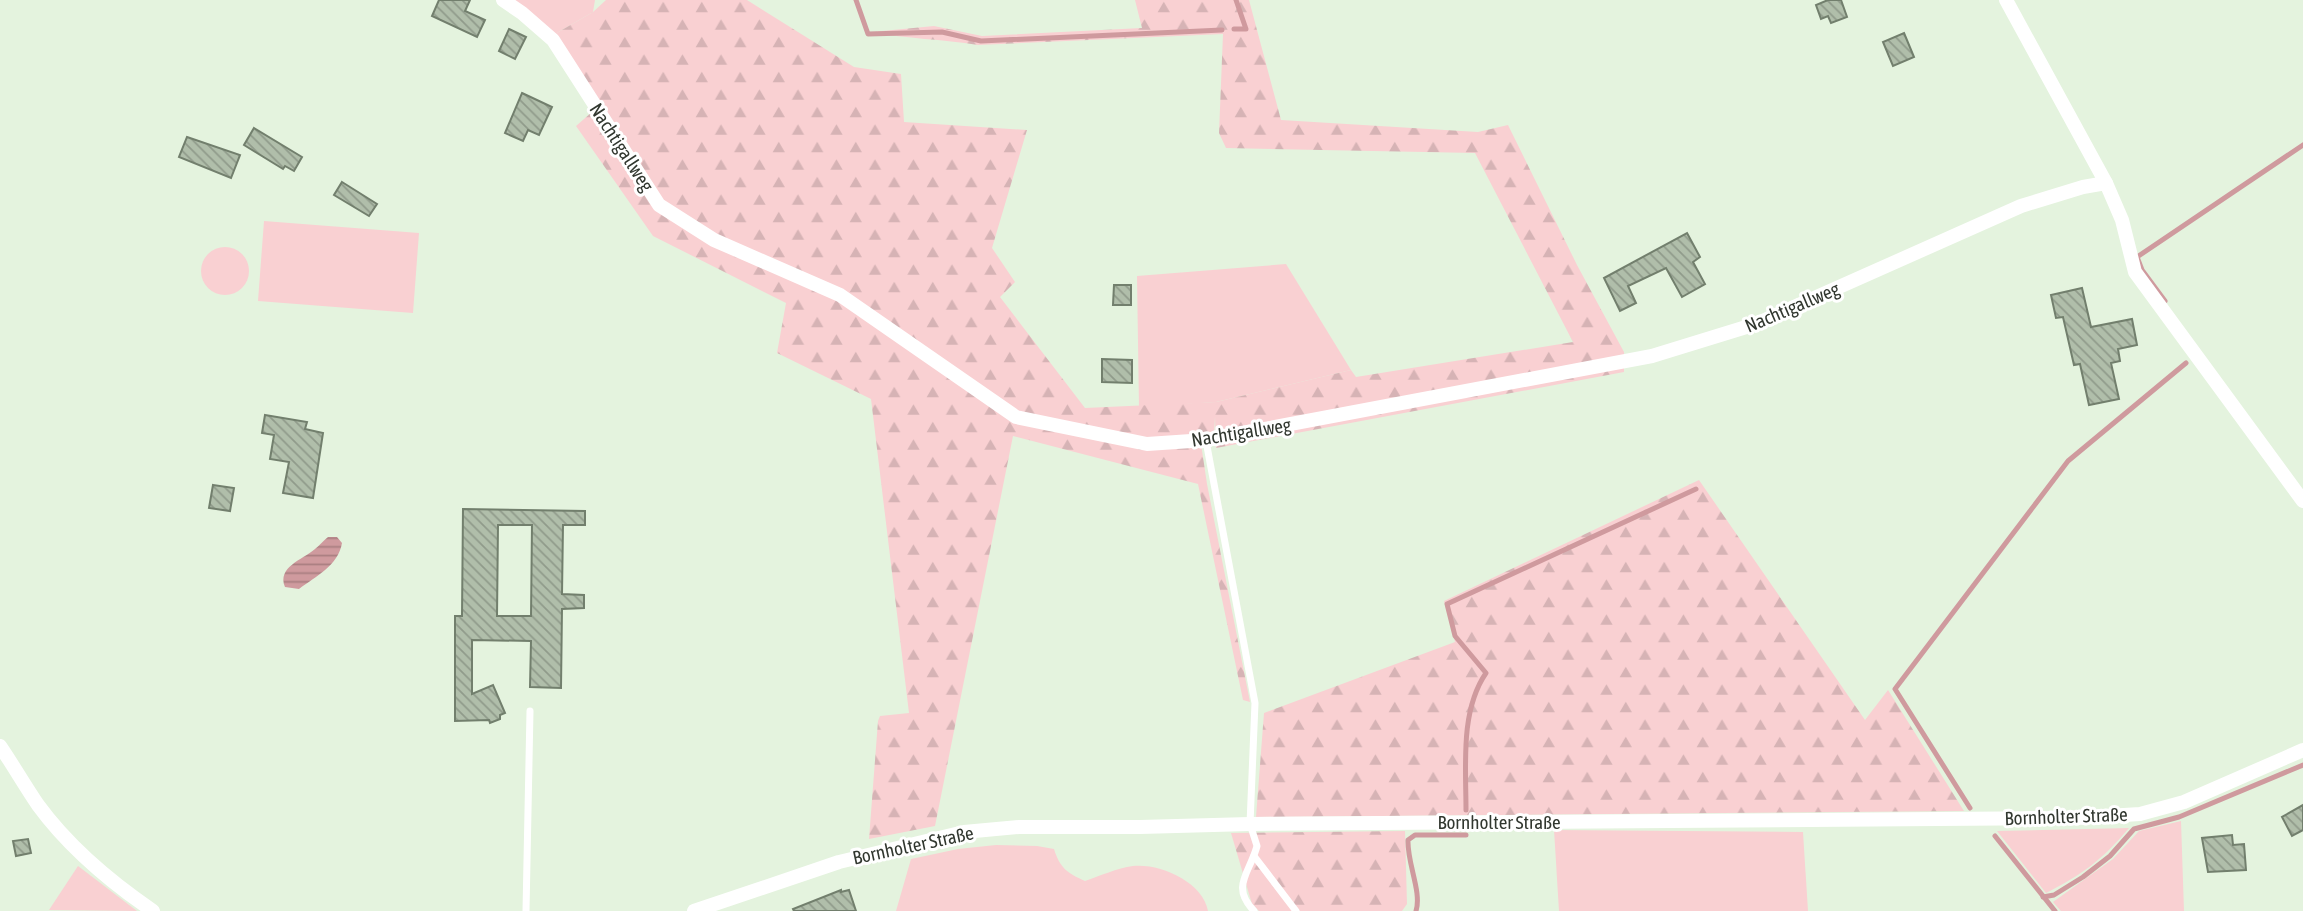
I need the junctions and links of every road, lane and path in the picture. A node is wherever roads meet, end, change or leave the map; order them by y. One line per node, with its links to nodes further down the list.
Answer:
1 (503, 0): 4 (street, Nachtigallweg)
2 (2006, 0): 3 (street)
3 (2106, 183): 4 (street, Nachtigallweg); 5 (street)
4 (1206, 440): 9 (lane)
5 (2303, 501)
6 (530, 710): 12 (lane)
7 (0, 746): 11 (street)
8 (2303, 750): 9 (street, Bornholter Straße)
9 (1250, 824): 10 (lane); 13 (street, Bornholter Straße)
10 (1254, 856): 14 (lane); 15 (lane)
11 (153, 911)
12 (526, 911)
13 (694, 911)
14 (1254, 911)
15 (1296, 911)

